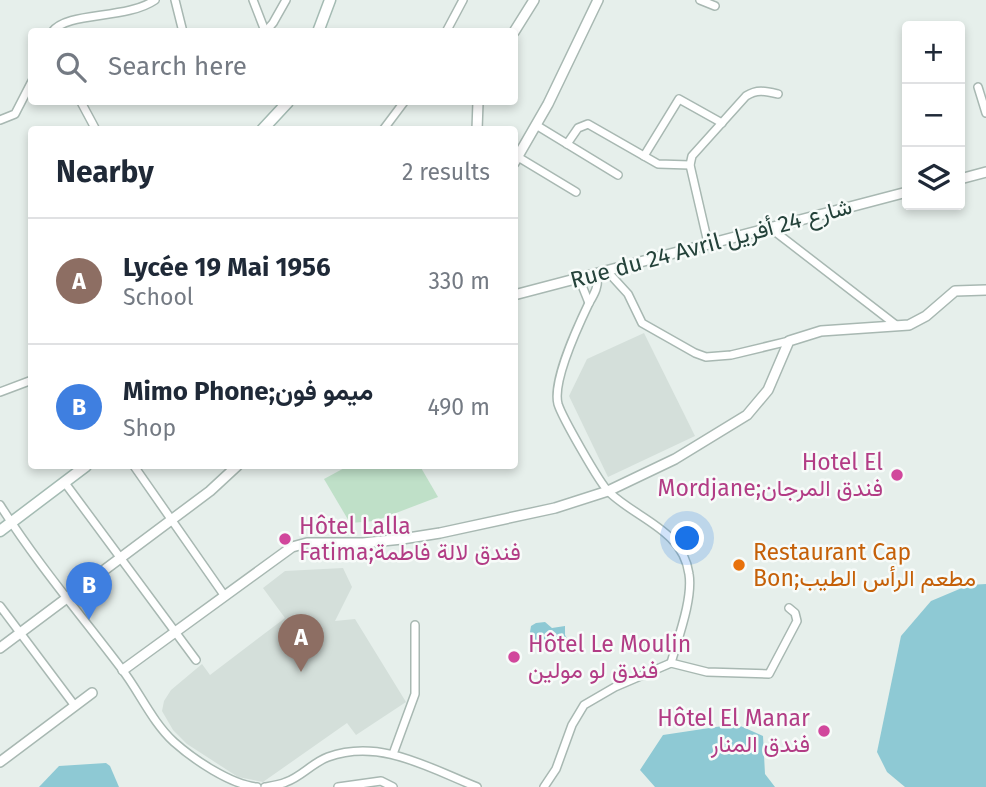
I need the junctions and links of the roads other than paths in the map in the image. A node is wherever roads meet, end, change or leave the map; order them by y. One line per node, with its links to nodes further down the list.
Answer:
1 (155, 0): 11 (street)
2 (175, 0): 12 (street)
3 (253, 0): 13 (street)
4 (286, 0): 14 (street)
5 (330, 0): 15 (main road)
6 (463, 0): 16 (street)
7 (534, 0): 17 (street)
8 (598, 0): 28 (street)
9 (700, 0): 10 (street)
10 (715, 6)
11 (57, 28)
12 (182, 28)
13 (264, 28)
14 (268, 28)
15 (320, 28)
16 (448, 28)
17 (516, 28)
18 (978, 87): 25 (street)
19 (28, 89): 26 (street)
20 (778, 94): 27 (street)
21 (84, 105): 29 (street)
22 (285, 105): 30 (main road)
23 (402, 105): 31 (street)
24 (478, 105): 32 (street)
25 (986, 113)
26 (0, 120)
27 (722, 123): 35 (street); 37 (street)
28 (536, 125): 33 (street); 34 (street)
29 (94, 126)
30 (266, 126)
31 (386, 126)
32 (477, 126)
33 (567, 144): 35 (street); 39 (street)
34 (518, 156)
35 (644, 156): 37 (street)
36 (518, 161): 41 (street)
37 (690, 165): 44 (street)
38 (986, 172): 40 (street)
39 (618, 175)
40 (965, 178)
41 (576, 192)
42 (902, 193): 43 (street, Rue du 24 Avril شارع 24 أفريل)
43 (769, 227): 44 (street, Rue du 24 Avril شارع 24 أفريل); 50 (street)
44 (708, 243): 45 (street, Rue du 24 Avril شارع 24 أفريل)
45 (602, 272): 46 (street, Rue du 24 Avril شارع 24 أفريل); 49 (street); 51 (street)
46 (579, 278): 48 (street, Rue du 24 Avril شارع 24 أفريل); 49 (street)
47 (986, 290): 50 (street)
48 (518, 294)
49 (589, 303): 58 (street)
50 (896, 326): 51 (street)
51 (789, 341): 58 (street)
52 (28, 382): 53 (street)
53 (0, 392)
54 (82, 469): 57 (main road)
55 (136, 469): 60 (street)
56 (234, 469): 60 (street)
57 (65, 483): 61 (main road); 63 (street)
58 (608, 491): 64 (street); 73 (street)
59 (0, 505): 61 (street)
60 (172, 518): 63 (street); 64 (street)
61 (12, 523): 62 (main road); 65 (street)
62 (0, 531)
63 (120, 558): 65 (street); 69 (street)
64 (224, 595): 69 (street)
65 (67, 597): 70 (street); 74 (street)
66 (0, 606): 70 (street)
67 (789, 608): 73 (street)
68 (415, 625): 77 (street)
69 (175, 632): 72 (street); 74 (street)
70 (20, 633): 71 (street); 76 (street)
71 (0, 648)
72 (196, 660)
73 (671, 663): 84 (street)
74 (123, 670): 79 (street)
75 (92, 693): 76 (street)
76 (75, 706): 78 (street)
77 (393, 754): 80 (street); 83 (street)
78 (1, 758)
79 (257, 787)
80 (265, 787)
81 (338, 787): 82 (street)
82 (393, 787)
83 (477, 787)
84 (544, 787)

